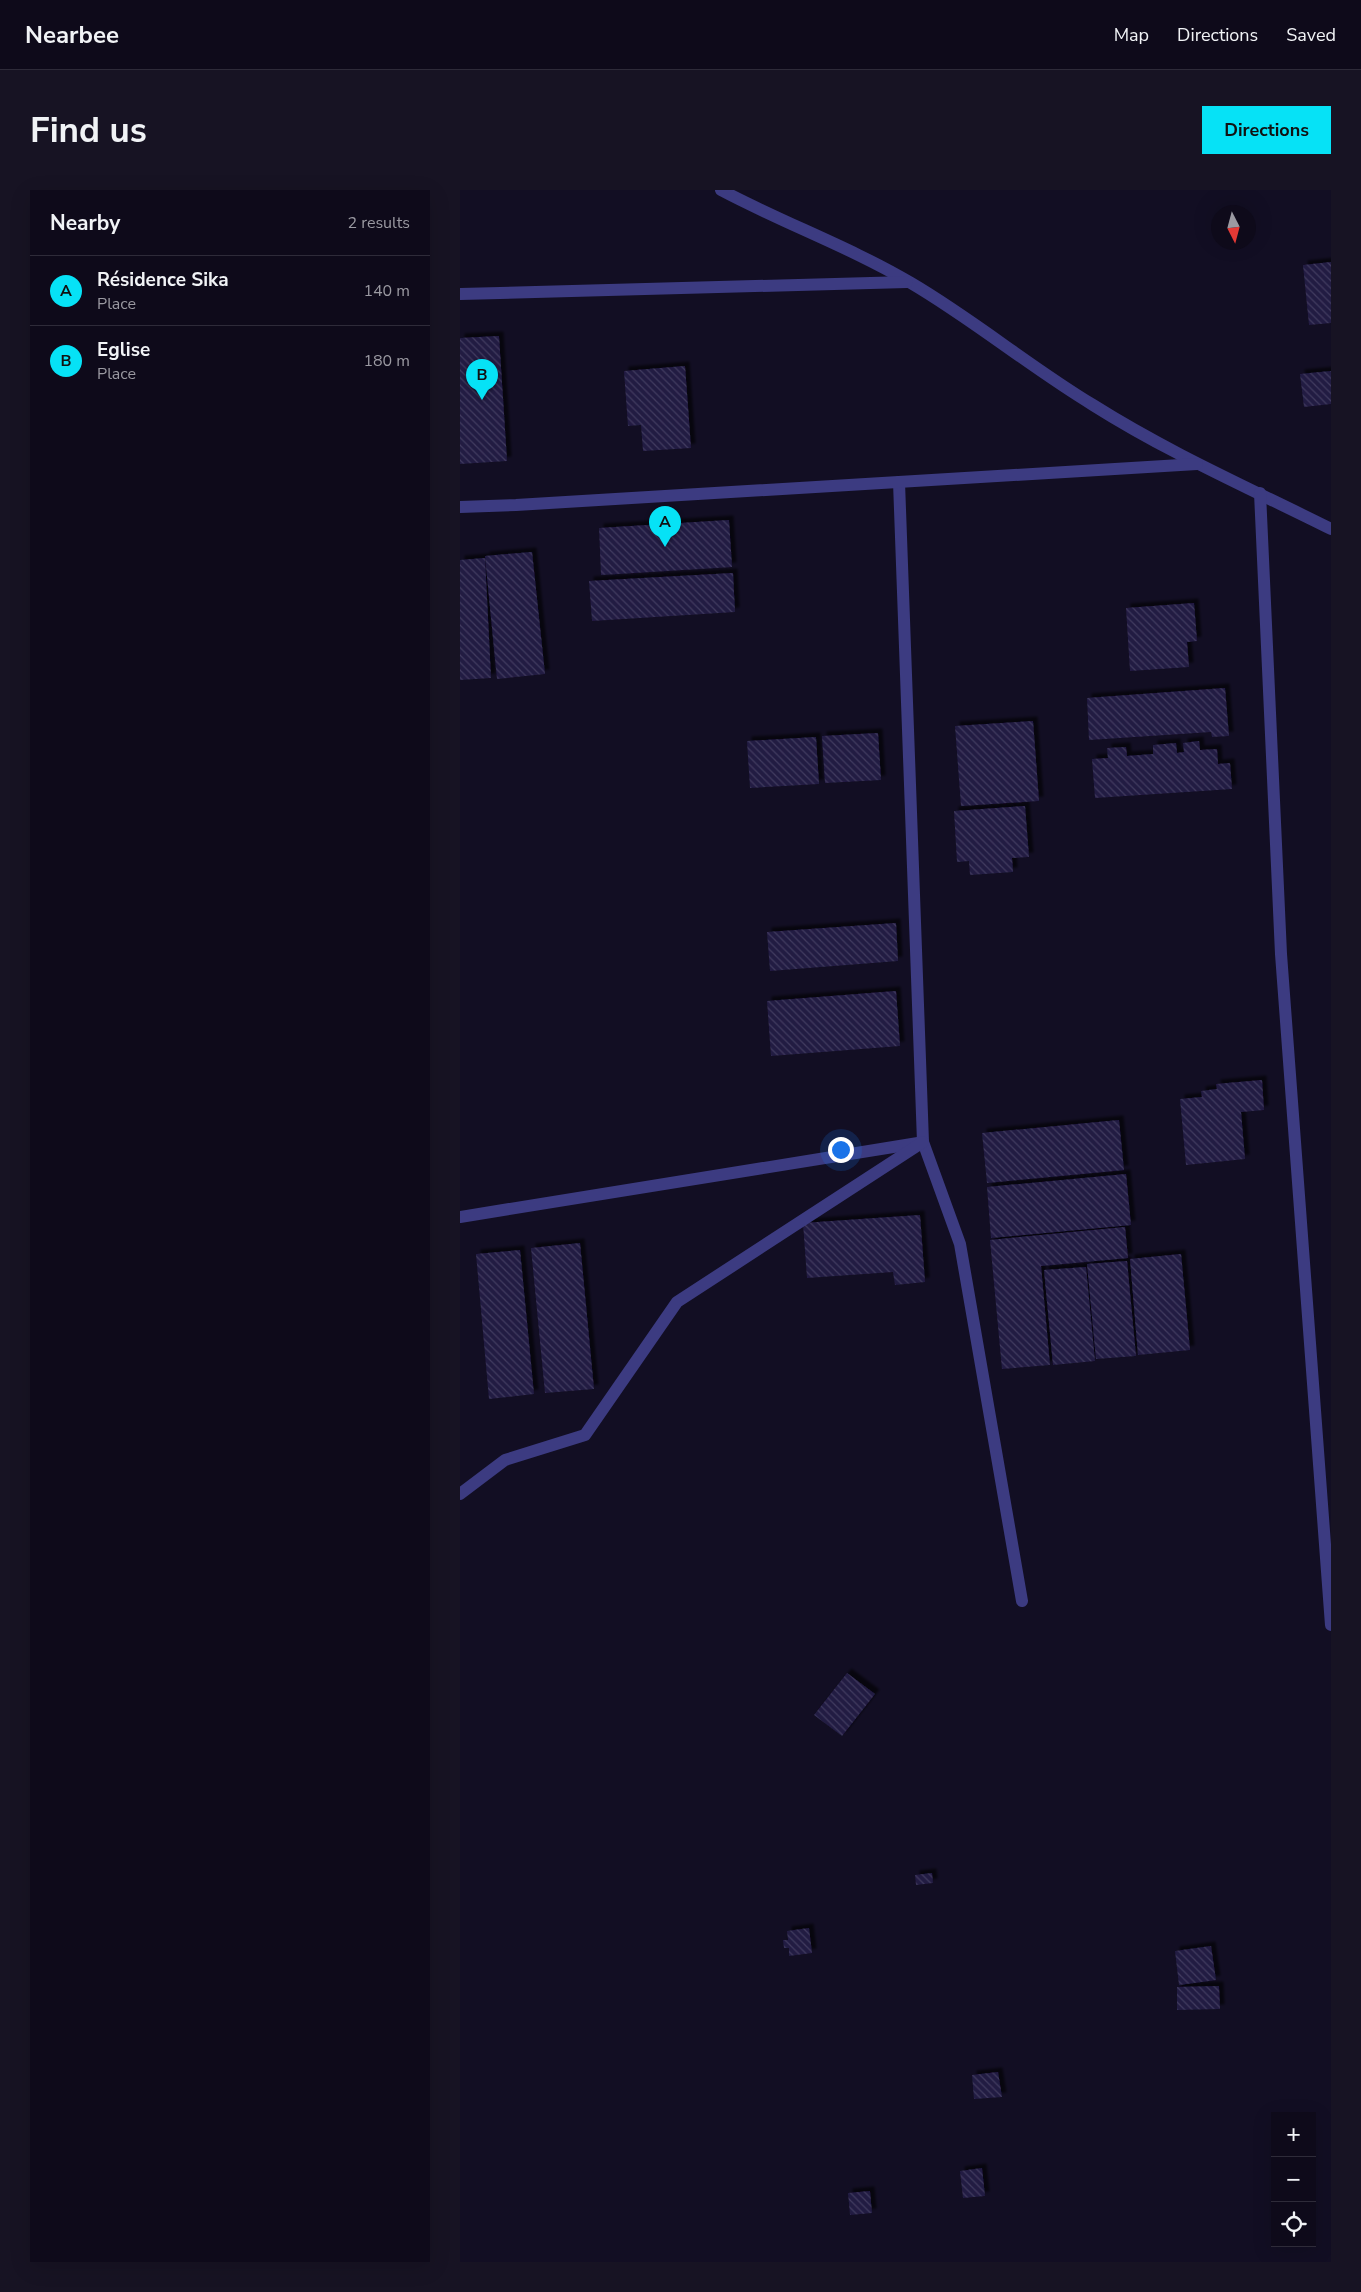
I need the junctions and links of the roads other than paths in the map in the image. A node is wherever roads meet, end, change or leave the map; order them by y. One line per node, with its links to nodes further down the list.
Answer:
1 (721, 190): 2 (street)
2 (910, 282): 3 (street); 4 (street)
3 (460, 294)
4 (1197, 464): 5 (street); 6 (street)
5 (899, 482): 7 (street); 9 (street)
6 (1260, 493): 8 (street); 13 (street)
7 (460, 507)
8 (1331, 529)
9 (923, 1142): 10 (street); 11 (street); 12 (street)
10 (460, 1217)
11 (460, 1494)
12 (1022, 1601)
13 (1331, 1624)

